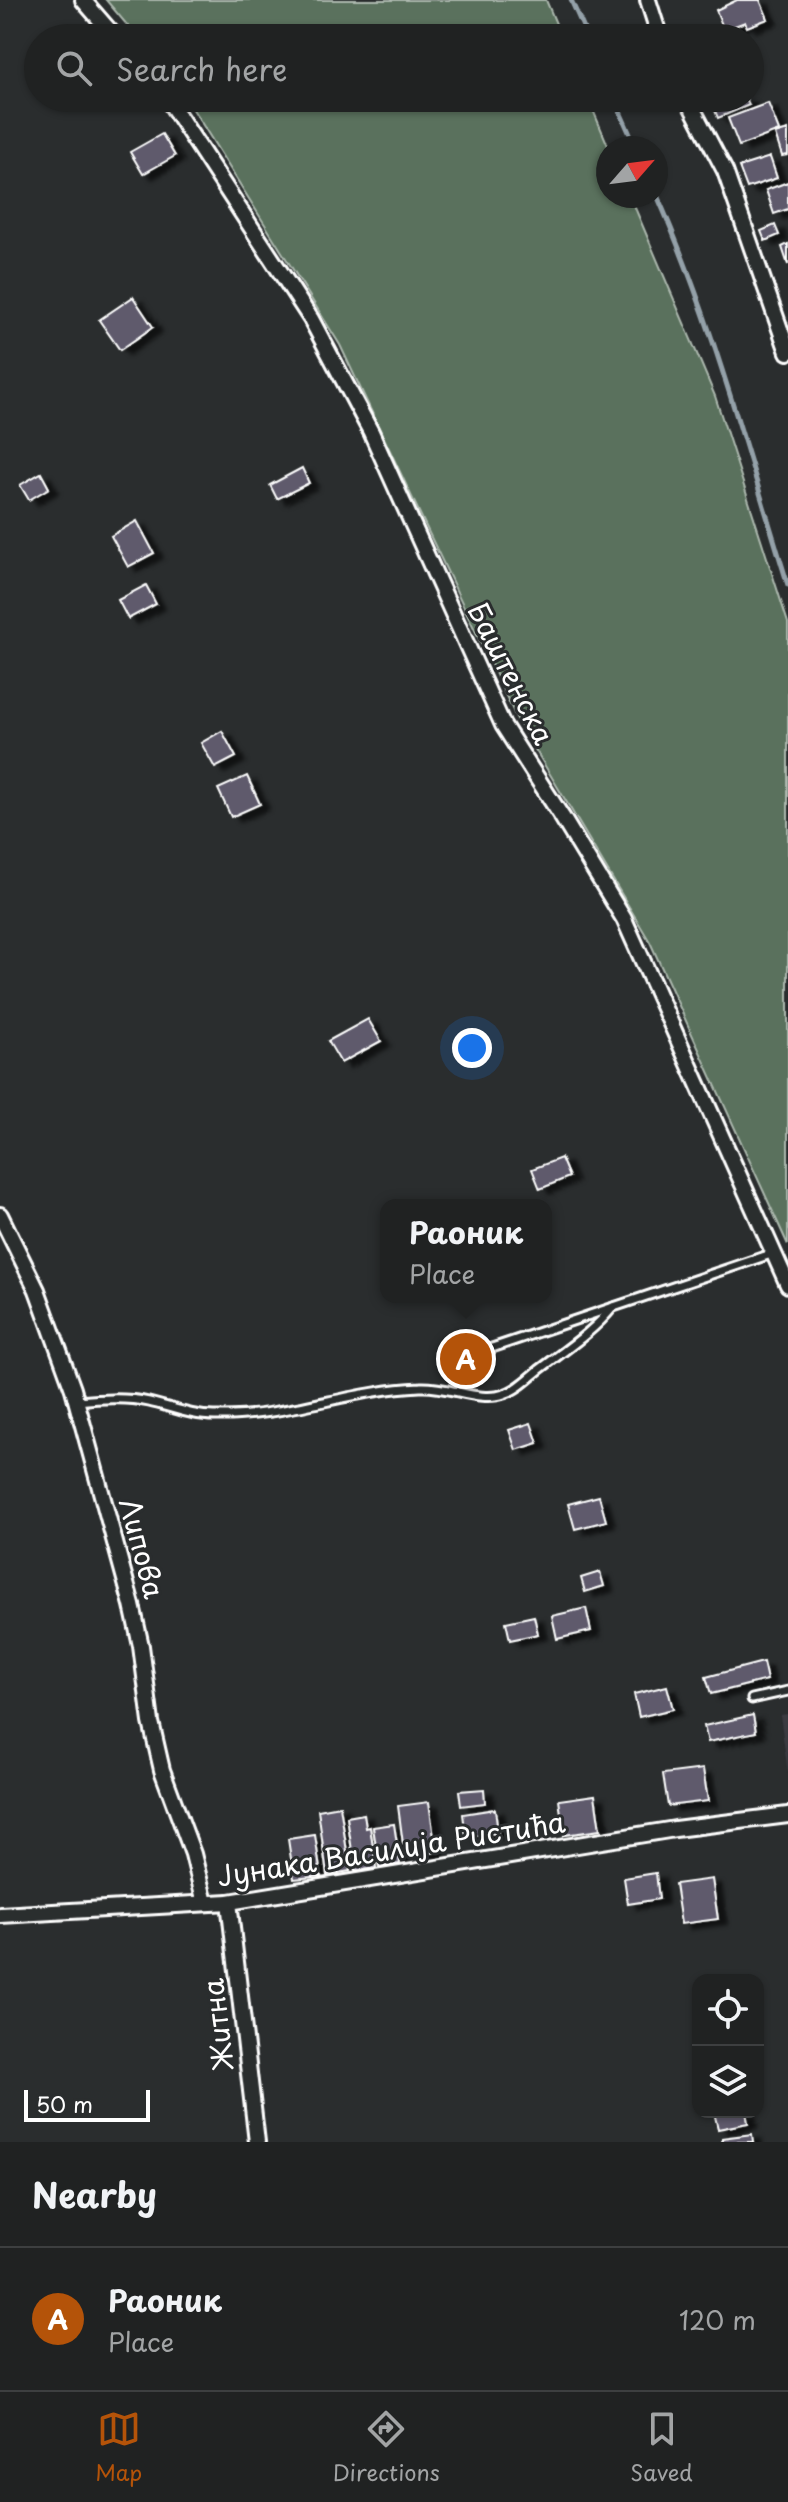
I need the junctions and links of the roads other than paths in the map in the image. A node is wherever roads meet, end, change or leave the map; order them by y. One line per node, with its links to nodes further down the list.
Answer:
1 (83, 0): 3 (street)
2 (648, 0): 4 (street)
3 (104, 24)
4 (656, 24)
5 (176, 112): 9 (street, Баштенска)
6 (694, 112): 7 (street)
7 (788, 352)
8 (0, 1215): 13 (street, Липова)
9 (774, 1253): 10 (street, Баштенска); 11 (lane)
10 (788, 1285)
11 (613, 1307): 12 (lane); 13 (lane)
12 (489, 1349)
13 (76, 1401): 18 (street, Липова)
14 (788, 1691): 15 (lane)
15 (752, 1699)
16 (788, 1815): 17 (street, Јунака Василија Ристића)
17 (229, 1902): 18 (street, Јунака Василија Ристића); 20 (street, Житна)
18 (205, 1903): 19 (street, Јунака Василија Ристића)
19 (0, 1915)
20 (257, 2142)

